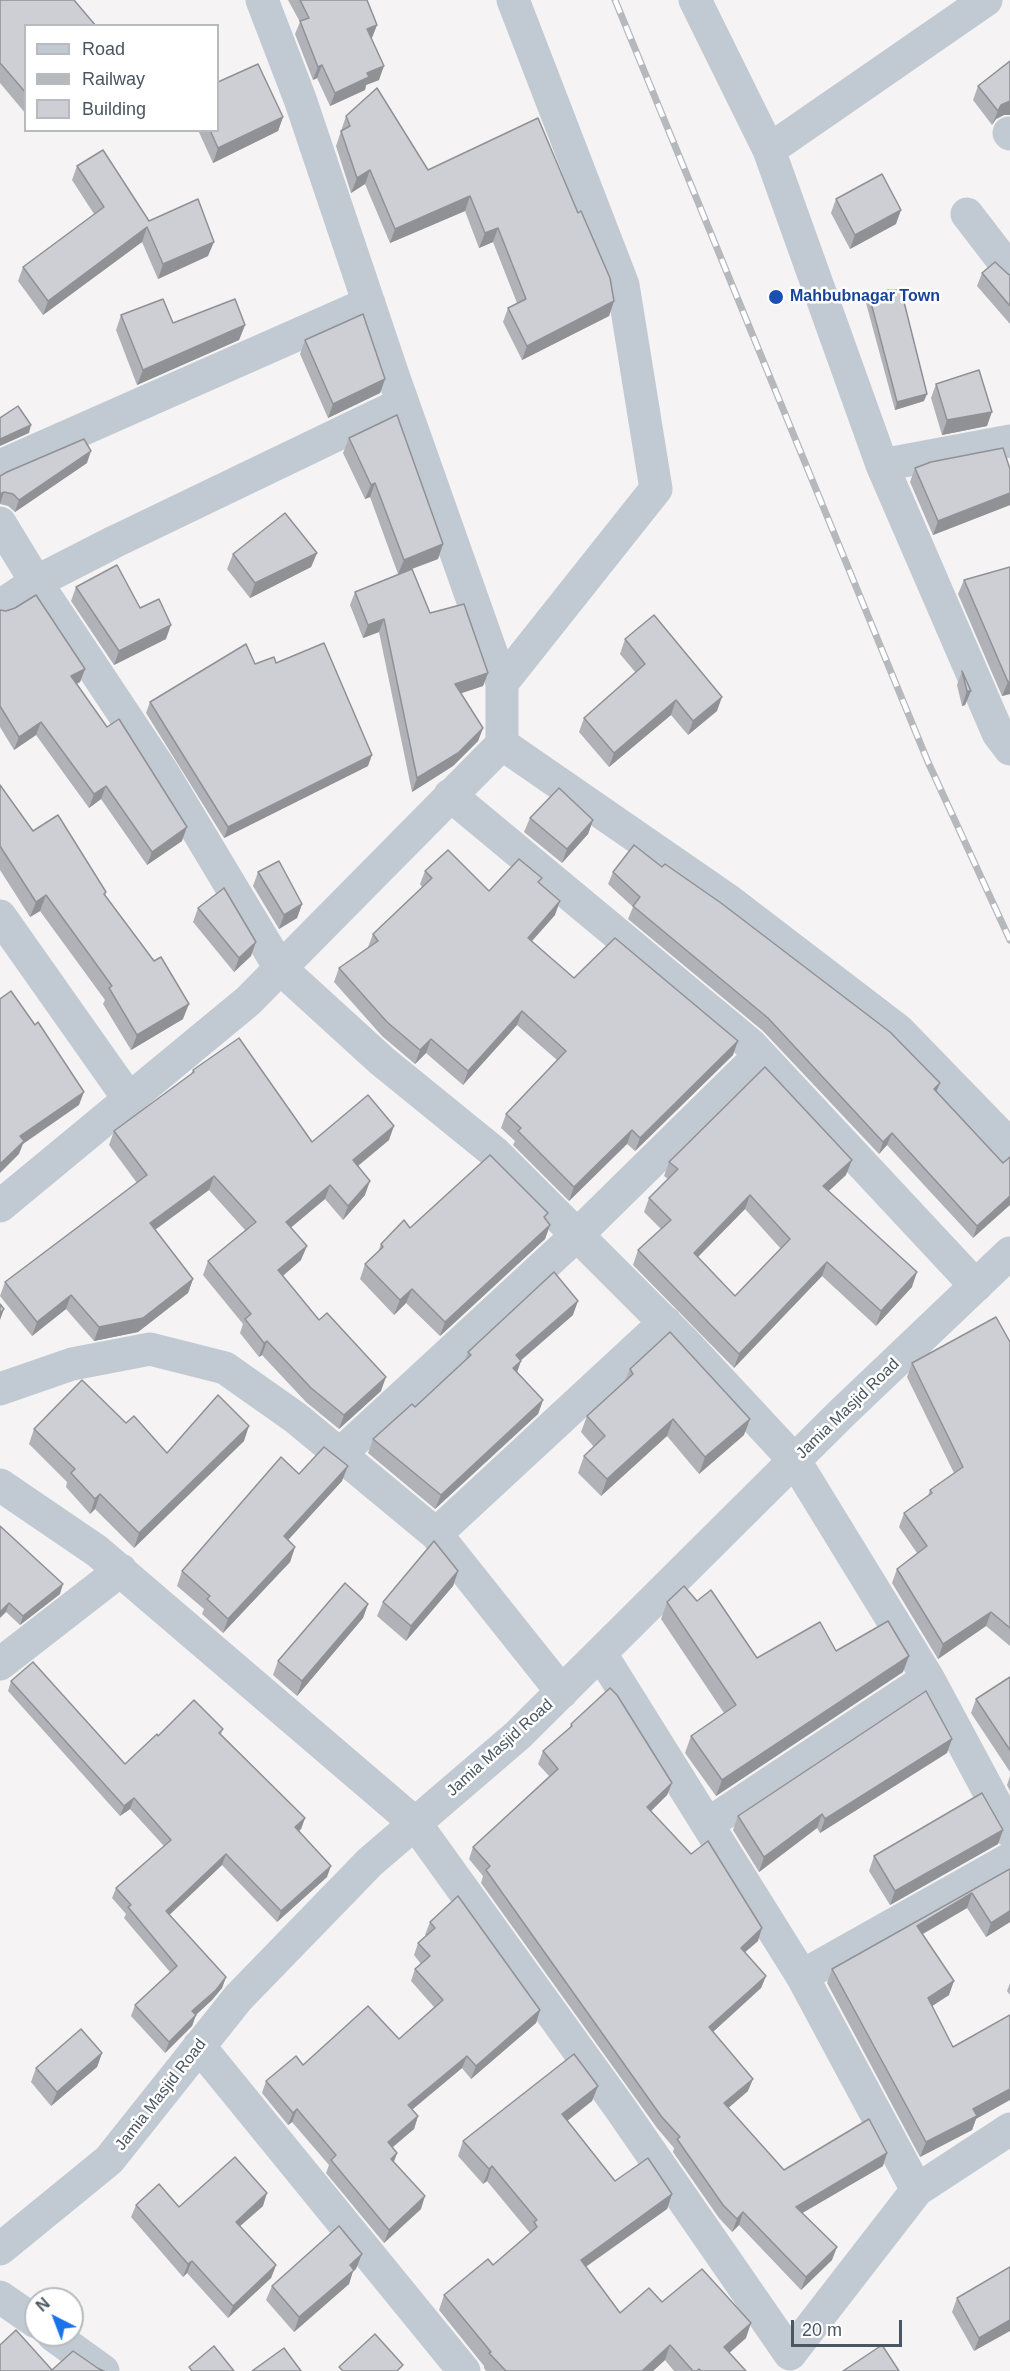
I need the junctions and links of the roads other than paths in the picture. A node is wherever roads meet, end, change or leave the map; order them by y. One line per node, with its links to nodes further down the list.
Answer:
1 (262, 0): 8 (street)
2 (513, 0): 16 (street)
3 (695, 0): 5 (street)
4 (986, 0): 5 (street)
5 (769, 150): 11 (street)
6 (967, 214): 7 (street)
7 (1010, 270)
8 (369, 303): 9 (street); 12 (street)
9 (403, 403): 14 (street); 16 (street)
10 (1010, 441): 11 (street)
11 (882, 465): 17 (street)
12 (0, 466)
13 (0, 524): 14 (street)
14 (36, 582): 15 (street); 21 (street)
15 (0, 606)
16 (502, 683): 18 (street)
17 (1006, 738)
18 (502, 744): 19 (street); 24 (street)
19 (450, 795): 21 (street); 22 (street)
20 (0, 916): 23 (street)
21 (280, 968): 23 (street); 26 (street)
22 (760, 1055): 26 (street); 28 (street)
23 (129, 1099): 25 (street)
24 (1010, 1151)
25 (0, 1206)
26 (577, 1235): 29 (street); 31 (street)
27 (1010, 1253): 28 (street, Jamia Masjid Road)
28 (976, 1286): 32 (street, Jamia Masjid Road)
29 (665, 1322): 32 (street); 34 (street)
30 (0, 1389): 31 (street)
31 (340, 1454): 34 (street)
32 (795, 1461): 36 (street, Jamia Masjid Road); 38 (street)
33 (0, 1485): 35 (street)
34 (436, 1534): 39 (street)
35 (121, 1570): 37 (street); 40 (street)
36 (601, 1654): 39 (street, Jamia Masjid Road); 41 (street)
37 (0, 1664)
38 (928, 1678): 41 (street); 42 (street)
39 (562, 1692): 40 (street, Jamia Masjid Road)
40 (416, 1823): 45 (street, Jamia Masjid Road); 52 (street)
41 (708, 1824): 44 (street)
42 (1010, 1831)
43 (1010, 1859): 44 (street)
44 (802, 1976): 47 (street)
45 (199, 2046): 48 (street, Jamia Masjid Road); 54 (street)
46 (1010, 2128): 47 (street)
47 (917, 2190): 52 (street)
48 (0, 2249)
49 (0, 2296): 50 (street)
50 (24, 2313)
51 (70, 2347): 53 (street)
52 (786, 2363)
53 (103, 2371)
54 (464, 2371)

